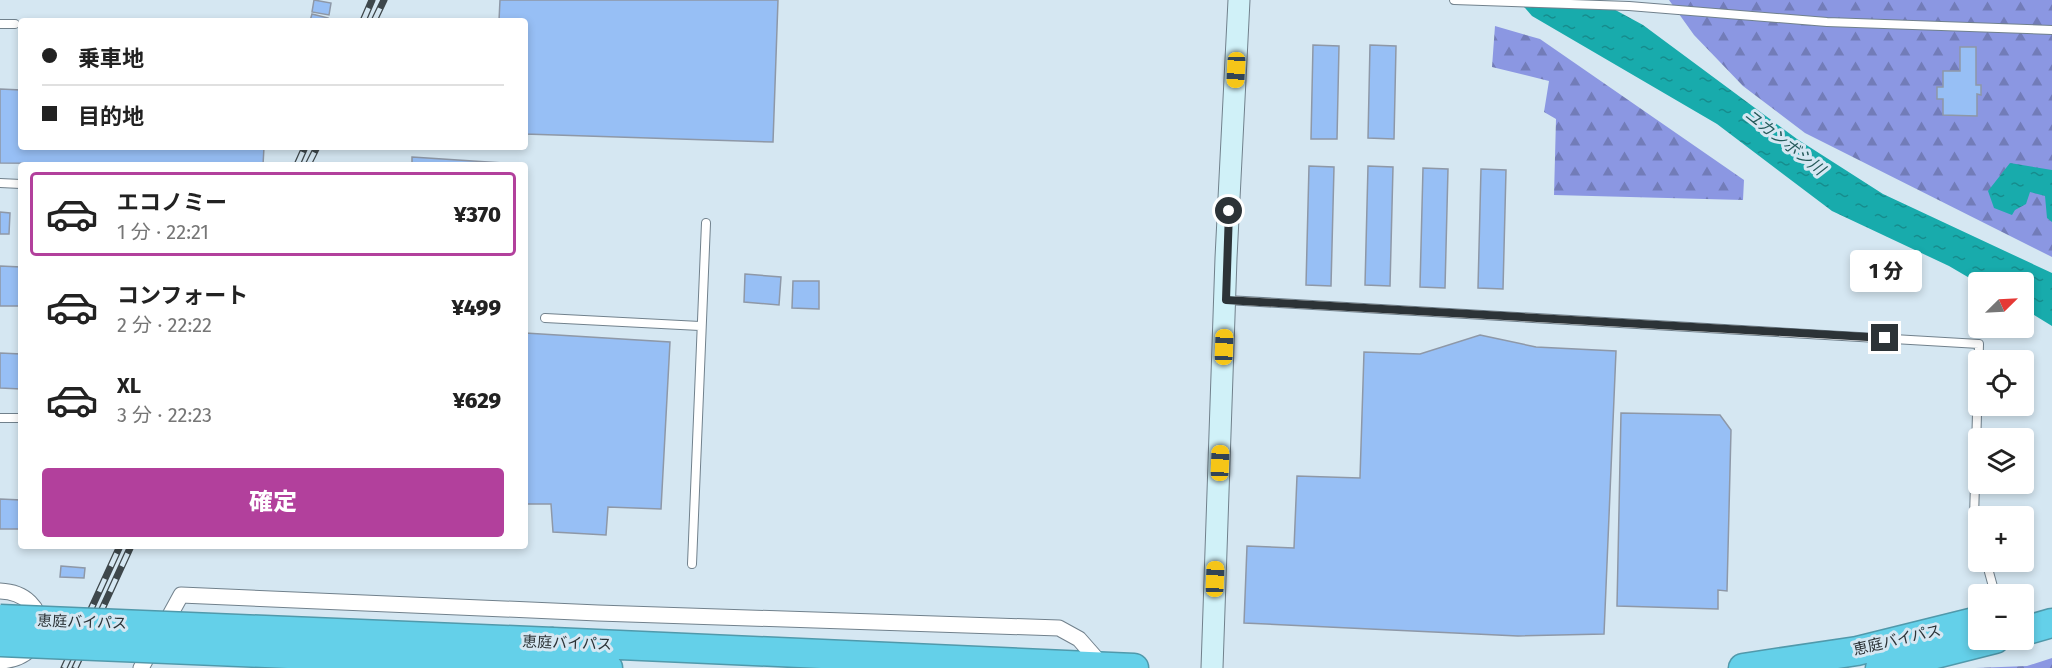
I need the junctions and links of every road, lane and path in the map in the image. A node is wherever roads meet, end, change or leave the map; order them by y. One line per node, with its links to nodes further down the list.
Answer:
1 (1239, 0): 10 (street)
2 (1454, 0): 3 (lane)
3 (1481, 1): 6 (lane)
4 (0, 24): 5 (lane)
5 (15, 24)
6 (2052, 30)
7 (0, 183): 8 (lane)
8 (18, 184)
9 (706, 223): 12 (lane)
10 (1226, 300): 15 (lane); 35 (street)
11 (545, 318): 12 (lane)
12 (700, 326): 16 (lane)
13 (0, 418): 14 (lane)
14 (18, 418)
15 (1974, 506)
16 (692, 564)
17 (0, 591): 29 (street)
18 (2052, 604): 19 (highway)
19 (2034, 608)
20 (524, 610): 30 (street); 31 (street); 32 (street)
21 (0, 619): 28 (highway, 恵庭バイパス, bridge)
22 (2052, 623): 24 (highway)
23 (1968, 628): 27 (highway, 恵庭バイパス)
24 (2034, 628)
25 (0, 642): 28 (highway, 恵庭バイパス, bridge)
26 (1968, 645): 27 (highway, 恵庭バイパス)
27 (1934, 652): 36 (highway, 恵庭バイパス); 37 (highway, 恵庭バイパス)
28 (552, 654): 30 (highway, 恵庭バイパス); 33 (highway, 恵庭バイパス)
29 (0, 661)
30 (1101, 664): 34 (highway, 恵庭バイパス)
31 (141, 668)
32 (521, 668)
33 (608, 668)
34 (1134, 668)
35 (1212, 668)
36 (1743, 668)
37 (1880, 668)

